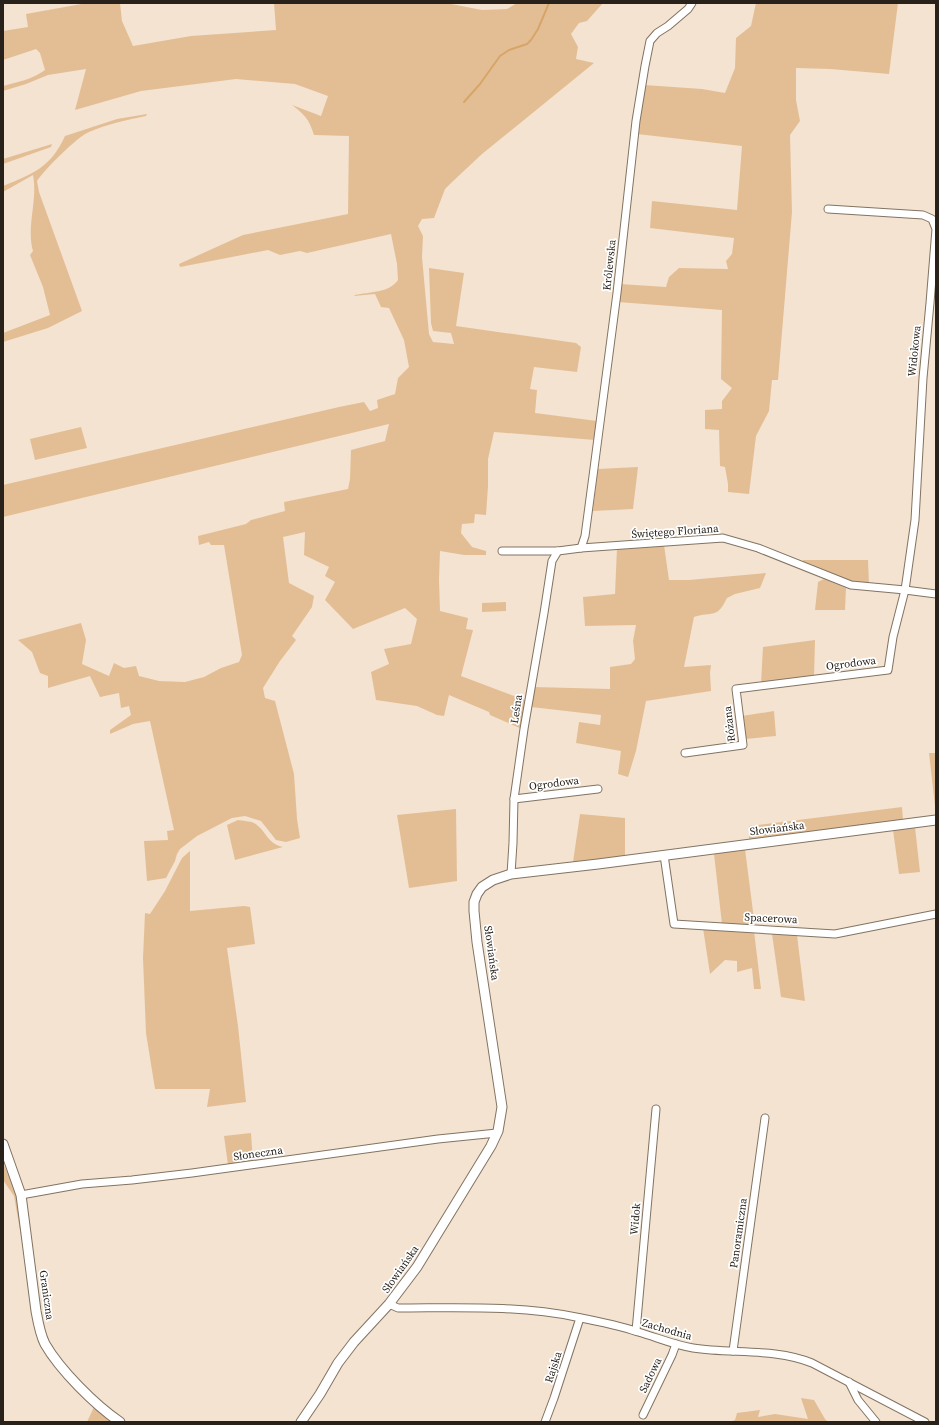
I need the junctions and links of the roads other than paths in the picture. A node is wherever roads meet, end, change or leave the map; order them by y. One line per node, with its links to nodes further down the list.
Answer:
1 (692, 3): 3 (street, Królewska)
2 (828, 209): 6 (street, Widokowa)
3 (581, 548): 5 (street, Świętego Floriana); 6 (street, Świętego Floriana)
4 (502, 550): 5 (street, Świętego Floriana)
5 (558, 551): 11 (street, Leśna)
6 (905, 590): 7 (street, Świętego Floriana); 8 (street, Ogrodowa)
7 (936, 594)
8 (736, 689): 9 (street, Różana)
9 (685, 753)
10 (598, 789): 11 (street, Ogrodowa)
11 (514, 799): 14 (street, Leśna)
12 (936, 820): 13 (street, Słowiańska)
13 (664, 855): 14 (street, Słowiańska); 15 (street, Spacerowa)
14 (511, 874): 18 (street, Słowiańska)
15 (936, 914)
16 (656, 1109): 23 (street, Widok)
17 (765, 1118): 25 (street, Panoramiczna)
18 (497, 1133): 20 (street, Słoneczna); 21 (street, Słowiańska)
19 (3, 1144): 20 (street, Graniczna)
20 (21, 1195): 28 (street, Graniczna)
21 (389, 1304): 22 (street, Zachodnia); 29 (street, Słowiańska)
22 (580, 1318): 23 (street, Zachodnia); 30 (street, Rajska)
23 (636, 1331): 24 (street, Zachodnia)
24 (676, 1344): 25 (street, Zachodnia); 27 (street, Sadowa)
25 (733, 1351): 26 (street, Zachodnia)
26 (849, 1382): 31 (street); 32 (street, Zachodnia)
27 (643, 1415)
28 (120, 1422)
29 (301, 1422)
30 (544, 1422)
31 (876, 1422)
32 (925, 1422)

